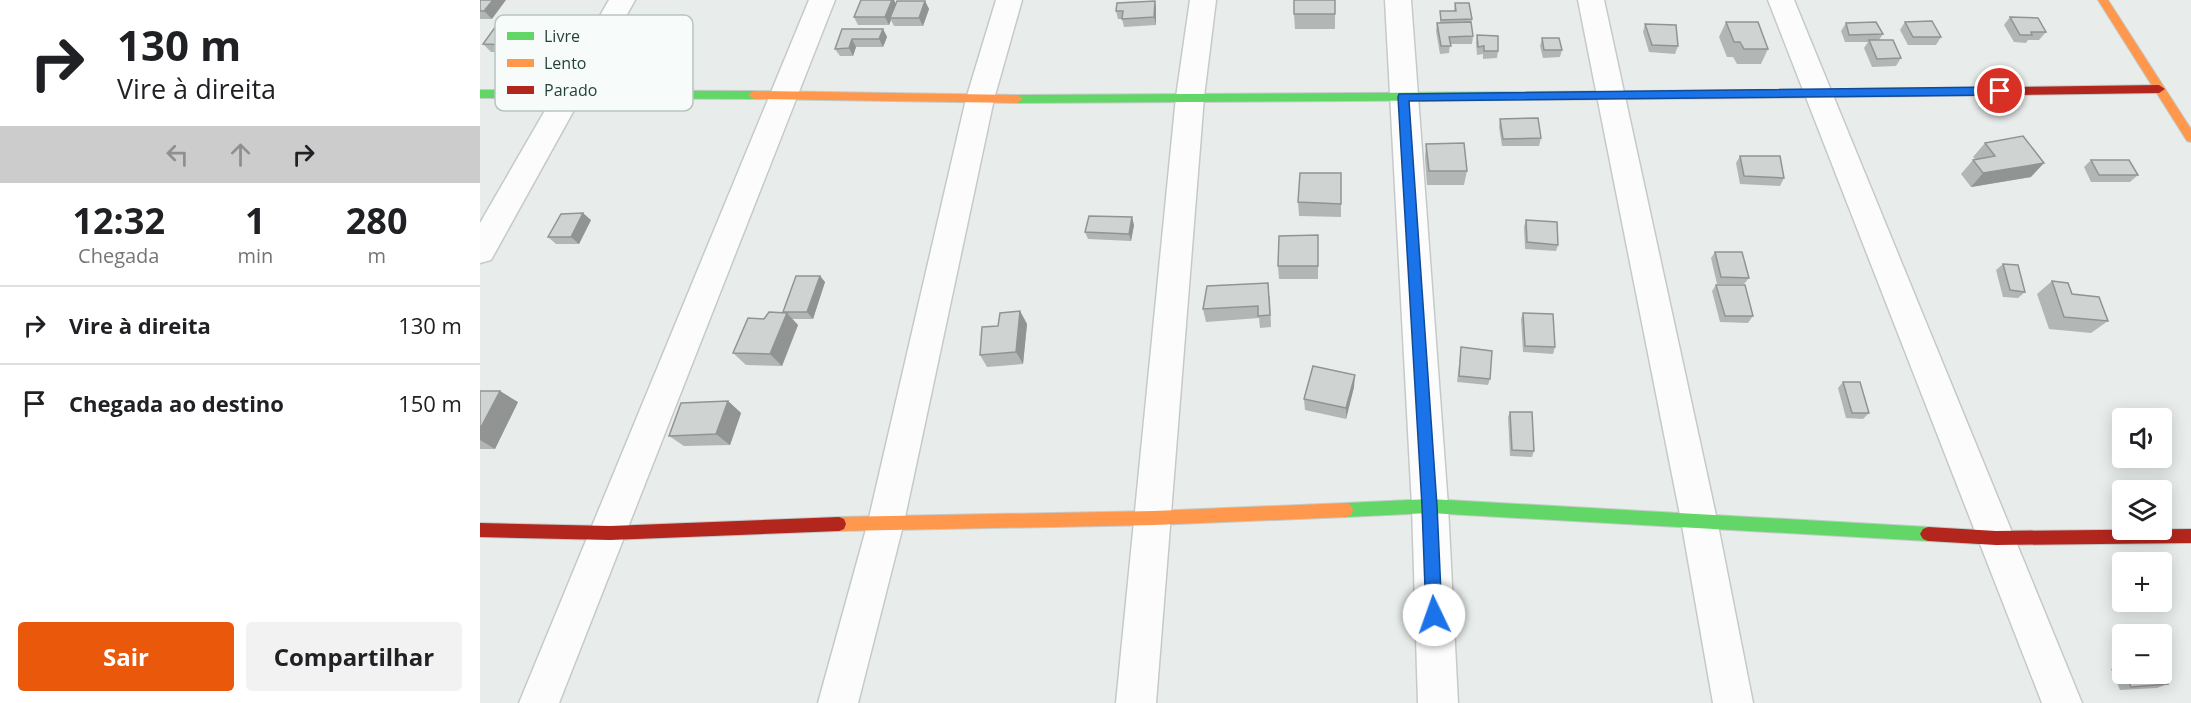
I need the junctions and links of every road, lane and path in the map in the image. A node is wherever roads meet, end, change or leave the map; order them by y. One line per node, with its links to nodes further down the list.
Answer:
1 (622, 0): 9 (street)
2 (822, 0): 13 (street)
3 (1009, 0): 17 (street)
4 (1203, 0): 15 (street)
5 (1398, 0): 16 (street)
6 (1591, 0): 14 (street)
7 (1780, 0): 11 (street)
8 (2103, 0): 10 (street)
9 (613, 15)
10 (2159, 89): 11 (street); 19 (street)
11 (1819, 94): 14 (street); 29 (street)
12 (693, 95): 13 (street)
13 (782, 95): 17 (street); 27 (street)
14 (1610, 96): 16 (street); 24 (street)
15 (1190, 97): 16 (street); 17 (street); 23 (street)
16 (1403, 97): 22 (street)
17 (980, 99): 25 (street)
18 (557, 111): 21 (street)
19 (2182, 112): 20 (street)
20 (2191, 138)
21 (483, 240)
22 (1430, 506): 23 (street); 24 (street); 33 (street)
23 (1154, 518): 25 (street); 32 (street)
24 (1699, 520): 29 (street); 34 (street)
25 (886, 522): 27 (street); 31 (street)
26 (480, 530): 27 (street)
27 (610, 533): 30 (street)
28 (2191, 536): 29 (street)
29 (1996, 538): 35 (street)
30 (539, 703)
31 (838, 703)
32 (1136, 703)
33 (1438, 703)
34 (1733, 703)
35 (2062, 703)

